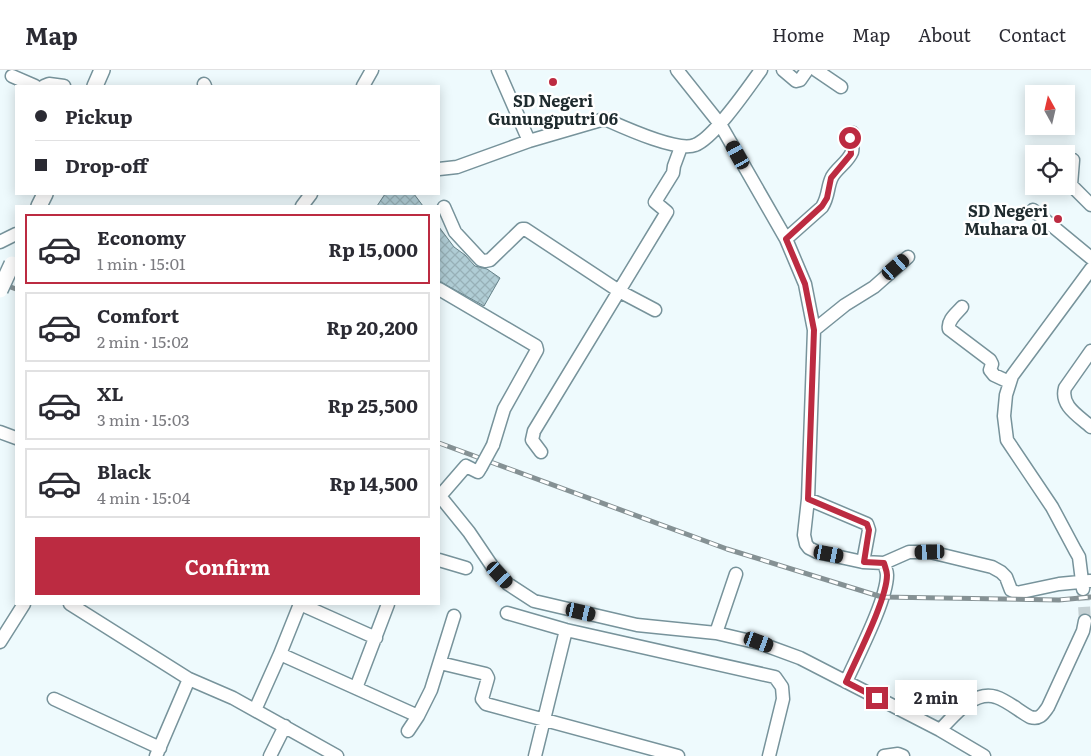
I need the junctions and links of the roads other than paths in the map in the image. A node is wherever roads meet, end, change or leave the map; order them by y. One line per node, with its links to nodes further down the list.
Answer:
1 (102, 70): 11 (main road)
2 (372, 70): 12 (street)
3 (498, 70): 16 (street)
4 (677, 70): 14 (street)
5 (761, 70): 14 (street)
6 (783, 70): 7 (street)
7 (807, 70)
8 (816, 70): 13 (street)
9 (12, 76): 10 (street)
10 (33, 85)
11 (94, 85)
12 (364, 85)
13 (841, 86)
14 (720, 124): 17 (street); 24 (street)
15 (853, 133): 24 (street)
16 (529, 141): 17 (street); 18 (street)
17 (681, 147): 32 (street)
18 (440, 169)
19 (1075, 189): 20 (street)
20 (1091, 204)
21 (444, 207): 32 (street)
22 (1033, 210): 27 (street)
23 (15, 234): 25 (street)
24 (786, 239): 35 (street)
25 (0, 242)
26 (908, 257): 35 (street)
27 (1091, 258)
28 (14, 260): 30 (main road, bridge)
29 (1091, 268): 37 (street)
30 (0, 290)
31 (440, 290): 42 (street, bridge)
32 (619, 291): 34 (street); 41 (street)
33 (962, 307): 37 (street)
34 (655, 310)
35 (814, 330): 43 (street)
36 (1091, 351): 38 (street)
37 (1009, 382): 49 (street)
38 (1091, 427)
39 (0, 432): 40 (street)
40 (15, 438)
41 (541, 452)
42 (440, 496): 59 (street)
43 (808, 499): 45 (street); 45 (street)
44 (440, 560): 47 (street)
45 (864, 562): 46 (street)
46 (884, 563): 49 (street); 65 (street)
47 (466, 568)
48 (736, 574): 59 (street)
49 (1085, 584)
50 (23, 605): 61 (street)
51 (72, 605): 64 (street)
52 (300, 605): 62 (street)
53 (302, 605): 60 (street)
54 (388, 605): 60 (street)
55 (508, 613): 58 (street)
56 (454, 616): 63 (street)
57 (1085, 621): 72 (street)
58 (566, 630): 70 (street); 79 (street)
59 (716, 633): 65 (street)
60 (376, 638): 66 (street)
61 (0, 642)
62 (280, 654): 66 (street); 68 (street)
63 (440, 663): 69 (street); 70 (street)
64 (189, 679): 68 (street); 74 (street)
65 (846, 682): 72 (street)
66 (356, 688): 69 (street)
67 (54, 699): 74 (street)
68 (255, 710): 71 (street)
69 (418, 716): 73 (street)
70 (545, 719): 77 (street); 78 (street)
71 (285, 726): 75 (street); 76 (street)
72 (940, 730): 82 (street)
73 (408, 731)
74 (158, 752)
75 (270, 756)
76 (337, 756)
77 (535, 756)
78 (678, 756)
79 (769, 756)
80 (884, 756): 81 (street)
81 (903, 756)
82 (984, 756)

